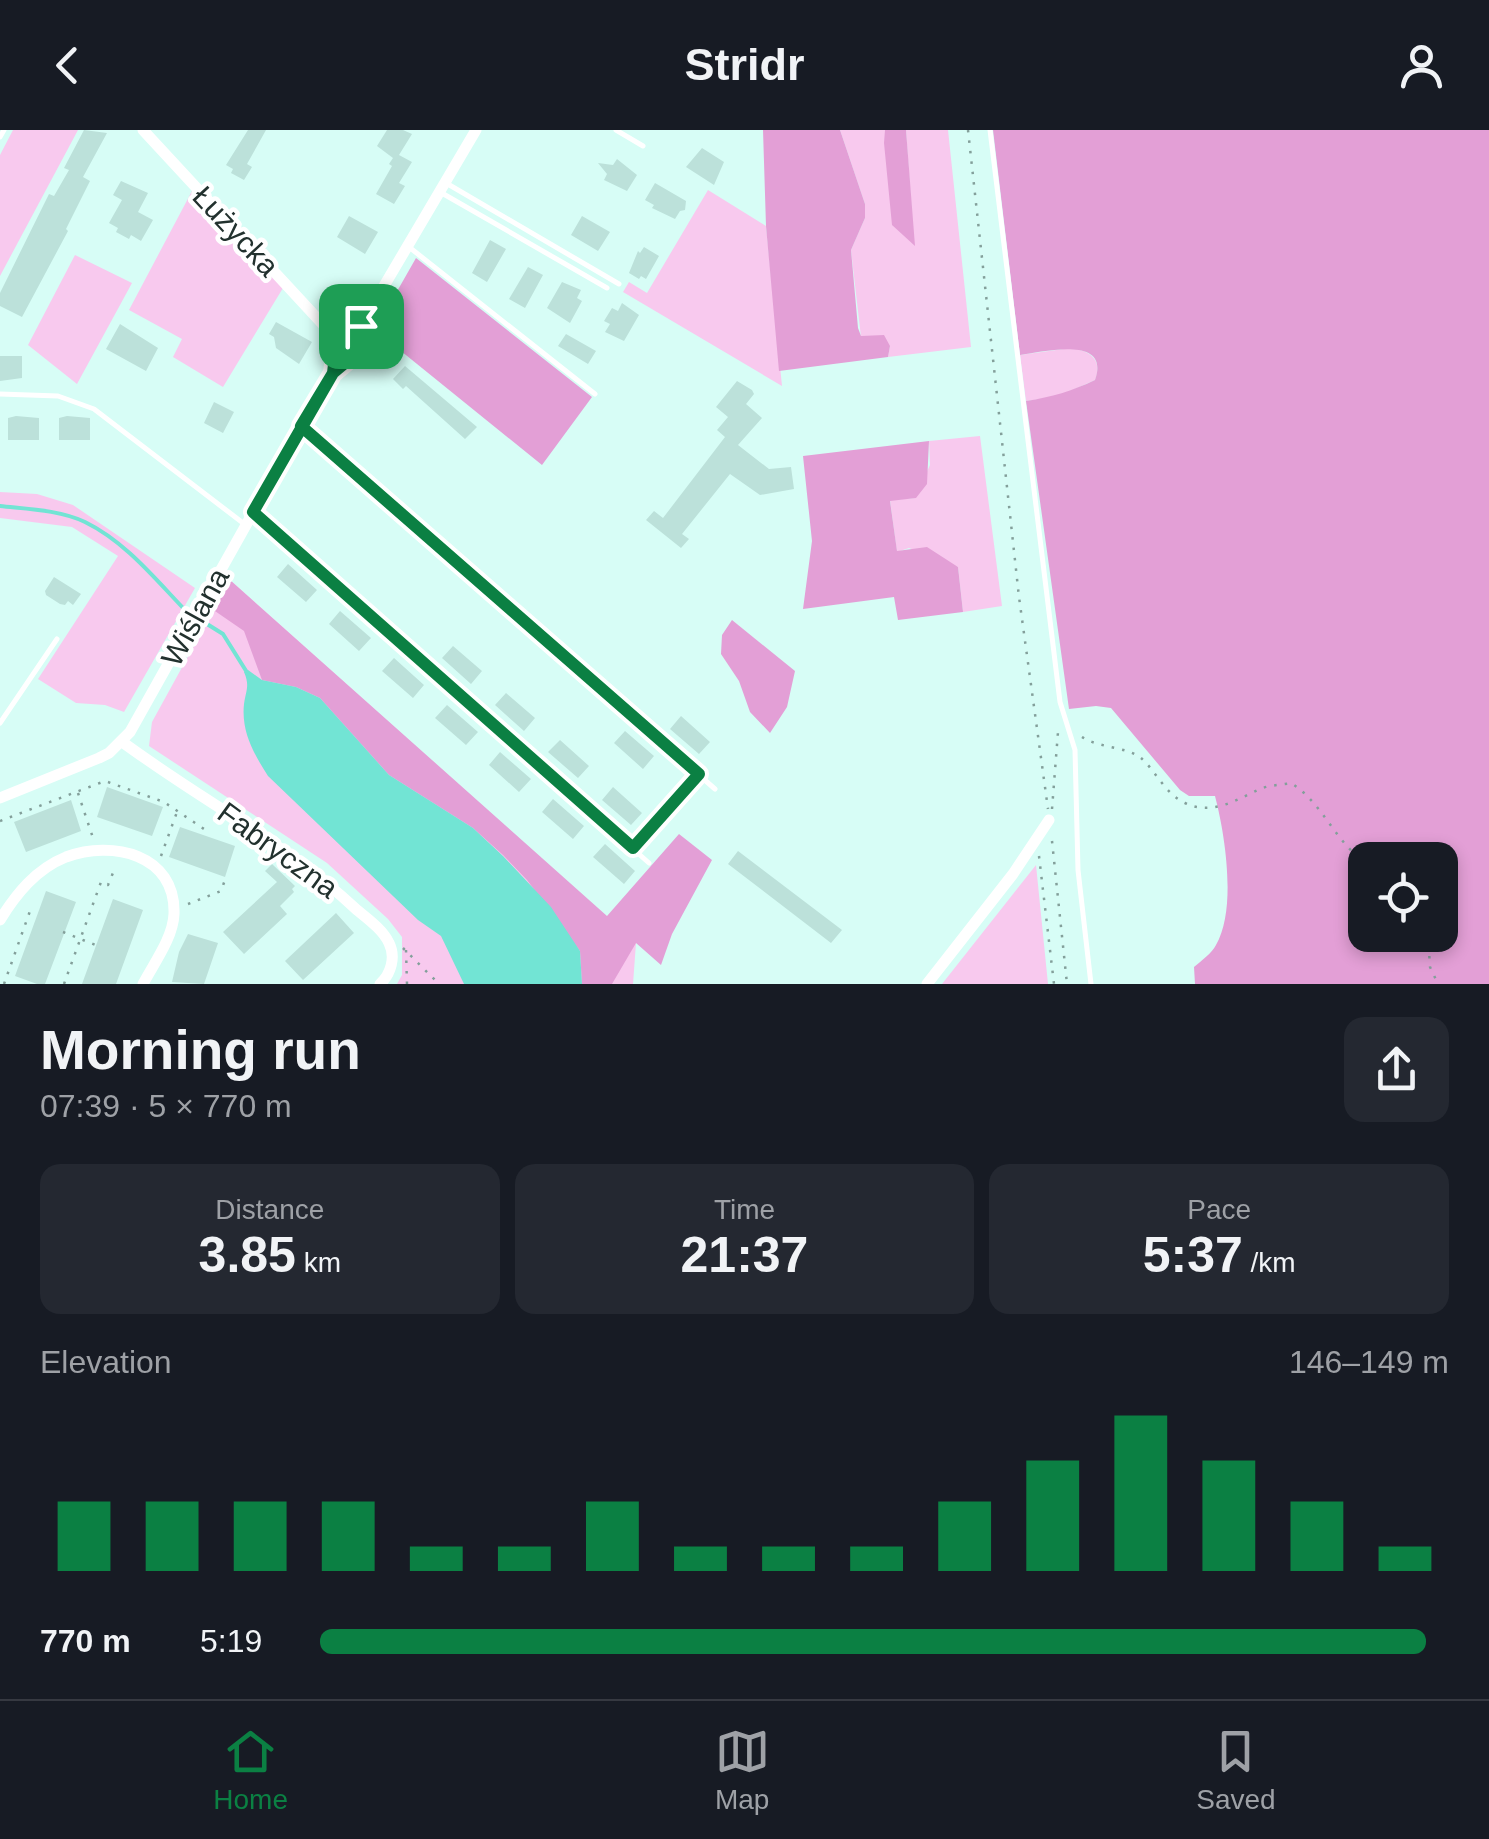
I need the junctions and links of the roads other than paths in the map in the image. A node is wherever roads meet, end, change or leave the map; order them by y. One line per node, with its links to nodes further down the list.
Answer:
1 (4, 130): 6 (lane)
2 (142, 130): 12 (street, Łużycka)
3 (476, 130): 8 (street)
4 (616, 130): 7 (lane)
5 (990, 130): 32 (lane)
6 (0, 137)
7 (643, 146)
8 (443, 188): 9 (street); 10 (lane); 11 (lane)
9 (408, 246): 12 (street); 15 (lane)
10 (619, 284)
11 (606, 288)
12 (341, 336): 13 (street); 13 (street)
13 (340, 358): 16 (street, Wiślana)
14 (0, 394): 18 (lane)
15 (595, 394)
16 (301, 426): 17 (street, Wiślana); 22 (lane)
17 (253, 512): 18 (street, Wiślana); 26 (lane)
18 (246, 525): 21 (street, Wiślana)
19 (57, 638): 20 (lane)
20 (0, 723)
21 (120, 742): 24 (street, Wiślana); 30 (street, Fabryczna)
22 (699, 774): 23 (lane); 26 (lane)
23 (715, 789)
24 (0, 798)
25 (1049, 820): 31 (street)
26 (633, 848): 27 (lane)
27 (650, 863)
28 (0, 920): 29 (street)
29 (143, 984)
30 (380, 984)
31 (928, 984)
32 (1091, 984)

